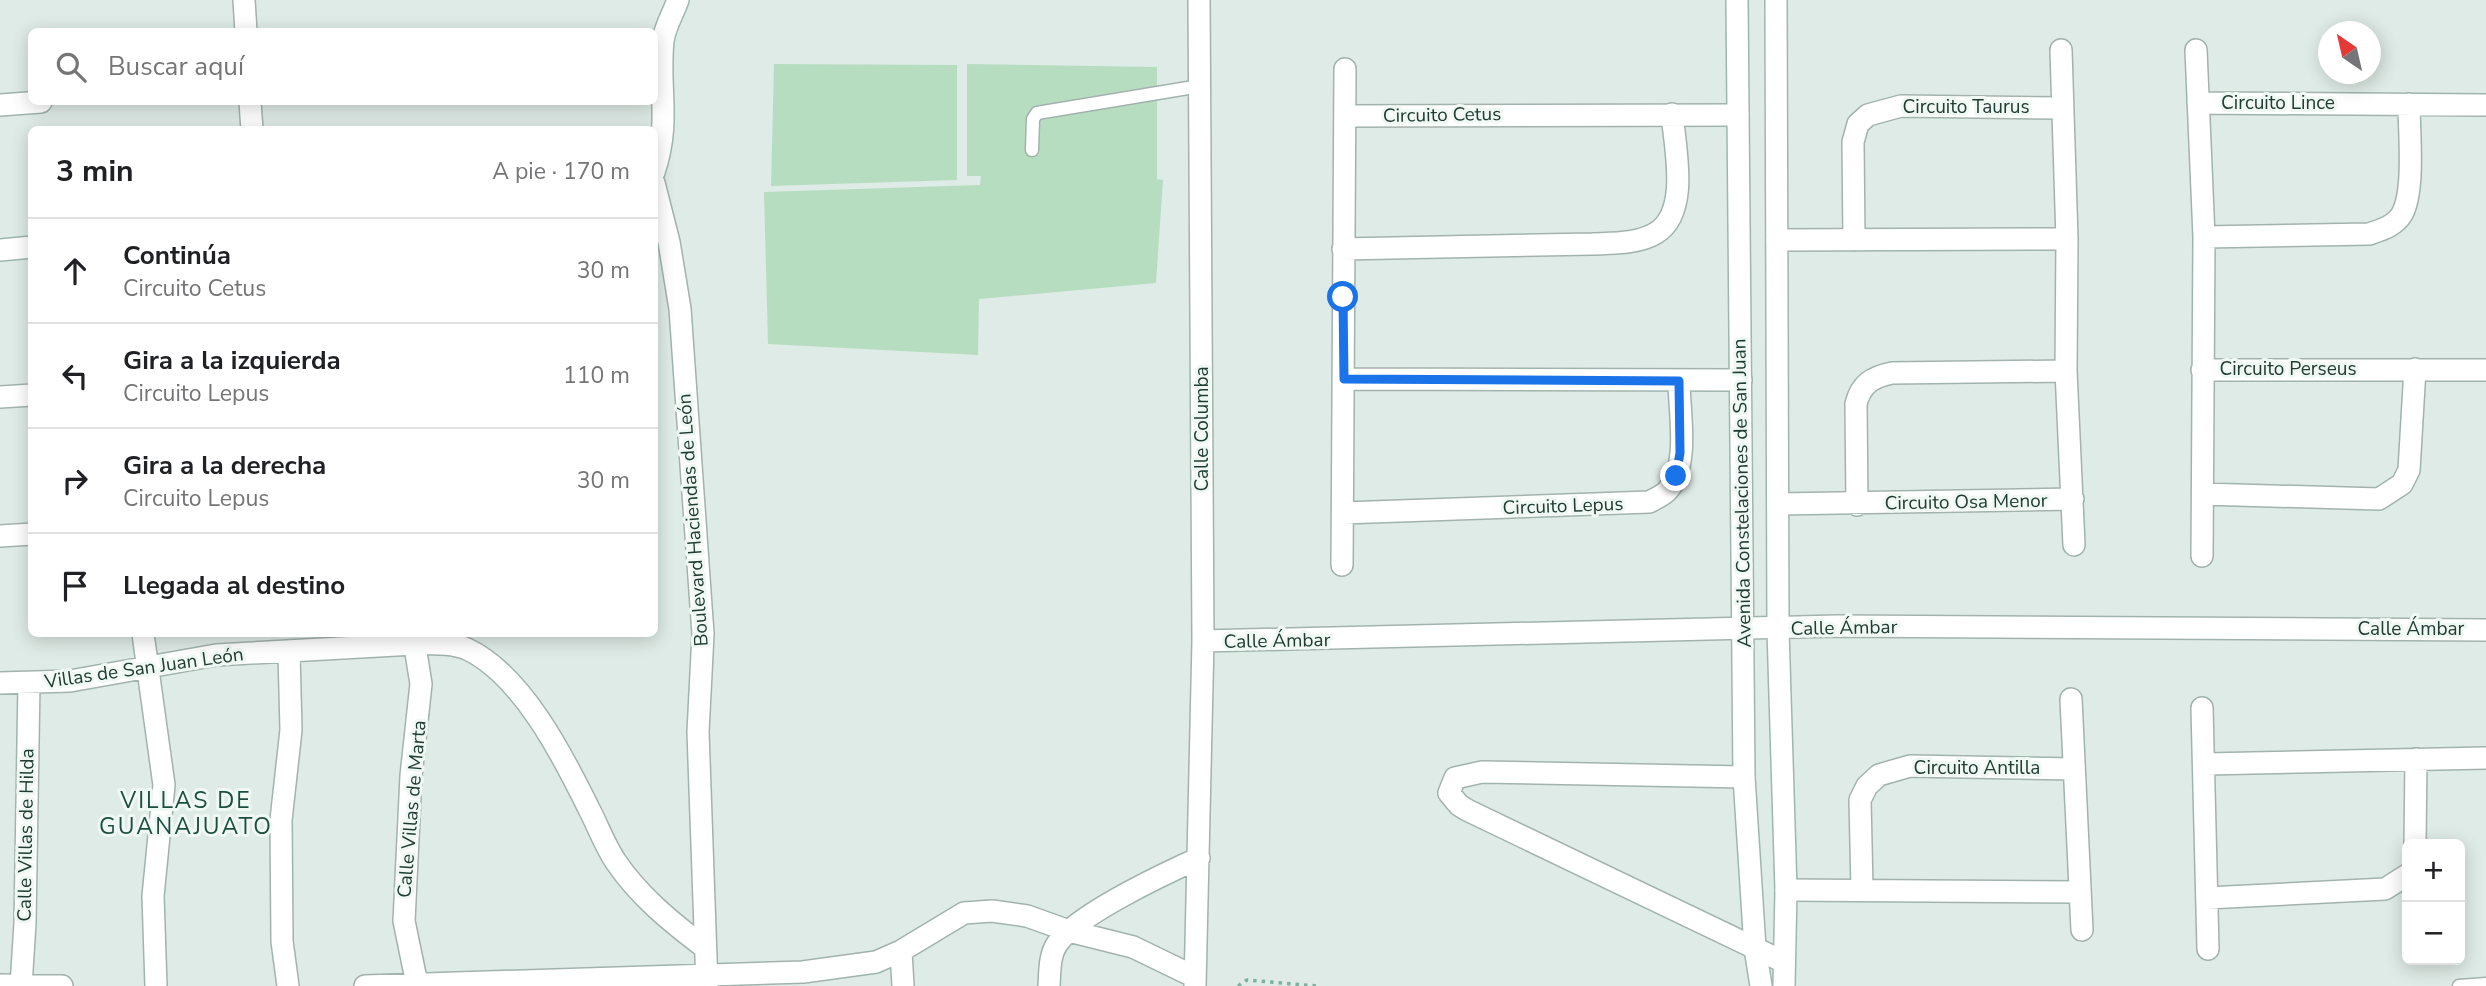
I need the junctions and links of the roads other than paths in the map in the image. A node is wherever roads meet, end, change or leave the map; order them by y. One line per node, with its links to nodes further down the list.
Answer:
1 (244, 0): 6 (street)
2 (1199, 0): 11 (street, Calle Columba)
3 (1737, 0): 20 (street, Avenida Constelaciones de San Juan)
4 (1776, 0): 28 (street, Avenida Constelaciones de San Juan)
5 (680, 2): 7 (street)
6 (246, 28)
7 (659, 45): 24 (street)
8 (2061, 50): 18 (street)
9 (2196, 50): 13 (street)
10 (1345, 69): 21 (street)
11 (1200, 86): 23 (lane); 57 (street, Calle Columba)
12 (28, 103): 15 (street)
13 (2198, 103): 14 (street, Circuito Lince); 26 (street, Circuito Lince)
14 (2409, 104): 17 (street, Circuito Lince); 26 (street)
15 (0, 105)
16 (250, 105): 22 (street)
17 (2486, 105)
18 (2063, 107): 27 (street); 29 (street, Circuito Taurus)
19 (1672, 114): 20 (street, Circuito Cetus); 21 (street, Circuito Cetus); 31 (street)
20 (1738, 115): 38 (street, Avenida Constelaciones de San Juan)
21 (1345, 116): 31 (street)
22 (252, 126)
23 (1032, 150)
24 (658, 155)
25 (658, 199): 78 (street, Boulevard Haciendas de León)
26 (2204, 237): 34 (street, Circuito Lince)
27 (2067, 239): 29 (street); 36 (street, Circuito Osa Menor)
28 (1777, 240): 29 (street); 44 (street, Avenida Constelaciones de San Juan)
29 (1854, 240)
30 (28, 247): 32 (street)
31 (1343, 249): 37 (street)
32 (0, 250)
33 (2415, 369): 34 (street, Circuito Perseus); 35 (street, Circuito Perseus); 42 (street)
34 (2202, 370): 42 (street, Circuito Perseus)
35 (2486, 370)
36 (2066, 371): 43 (street, Circuito Osa Menor); 45 (street, Circuito Osa Menor)
37 (1344, 379): 39 (street); 46 (street)
38 (1741, 380): 39 (street); 54 (street, Avenida Constelaciones de San Juan)
39 (1679, 381): 46 (street, Circuito Lepus)
40 (28, 395): 41 (street)
41 (0, 397)
42 (2203, 494): 50 (street, Circuito Perseus)
43 (2073, 499): 45 (street, Circuito Osa Menor); 49 (street)
44 (1778, 504): 45 (street, Circuito Osa Menor); 52 (street, Avenida Constelaciones de San Juan)
45 (1857, 505)
46 (1342, 513): 51 (street)
47 (28, 534): 48 (street)
48 (0, 536)
49 (2074, 545)
50 (2202, 556)
51 (1342, 565)
52 (1778, 629): 53 (street, Calle Ámbar); 54 (street, Calle Ámbar); 73 (street, Avenida Constelaciones de San Juan)
53 (2486, 630)
54 (1745, 631): 57 (street, Calle Ámbar); 68 (street, Avenida Constelaciones de San Juan)
55 (143, 637): 59 (street)
56 (414, 639): 58 (street, Villas de San Juan León); 78 (street, Villas de San Juan León); 86 (street, Calle Villas de Marta)
57 (1203, 641): 70 (street, Calle Columba)
58 (289, 653): 59 (street, Villas de San Juan León); 91 (street)
59 (147, 668): 61 (street, Villas de San Juan León); 90 (street)
60 (0, 683): 61 (street, Villas de San Juan León)
61 (29, 683): 88 (street, Calle Villas de Hilda)
62 (2071, 699): 67 (street)
63 (2202, 708): 66 (street)
64 (2486, 758): 65 (street)
65 (2416, 759): 66 (street); 69 (street)
66 (2206, 764): 75 (street)
67 (2074, 769): 72 (street, Circuito Antilla); 74 (street)
68 (1744, 778): 79 (street, Avenida Constelaciones de San Juan); 79 (street)
69 (2415, 839)
70 (1199, 858): 77 (street); 85 (street, Calle Columba)
71 (2402, 877): 75 (street)
72 (1861, 889): 73 (street); 74 (street)
73 (1786, 891): 82 (street, Avenida Constelaciones de San Juan)
74 (2080, 892): 76 (street)
75 (2207, 898): 80 (street)
76 (2082, 930)
77 (1069, 931): 81 (street); 85 (street); 94 (street)
78 (704, 947): 84 (street, Boulevard Haciendas de León)
79 (1755, 948): 82 (street); 95 (street, Avenida Constelaciones de San Juan)
80 (2208, 949)
81 (901, 951): 83 (street); 93 (street)
82 (1784, 962): 96 (street, Avenida Constelaciones de San Juan)
83 (747, 980): 84 (street)
84 (706, 981): 86 (street)
85 (1195, 982)
86 (417, 984): 92 (street)
87 (2486, 984): 97 (lane)
88 (14, 985): 89 (street)
89 (62, 986)
90 (156, 986)
91 (288, 986)
92 (365, 986)
93 (903, 986)
94 (1049, 986)
95 (1761, 986)
96 (1784, 986)
97 (2459, 986)

